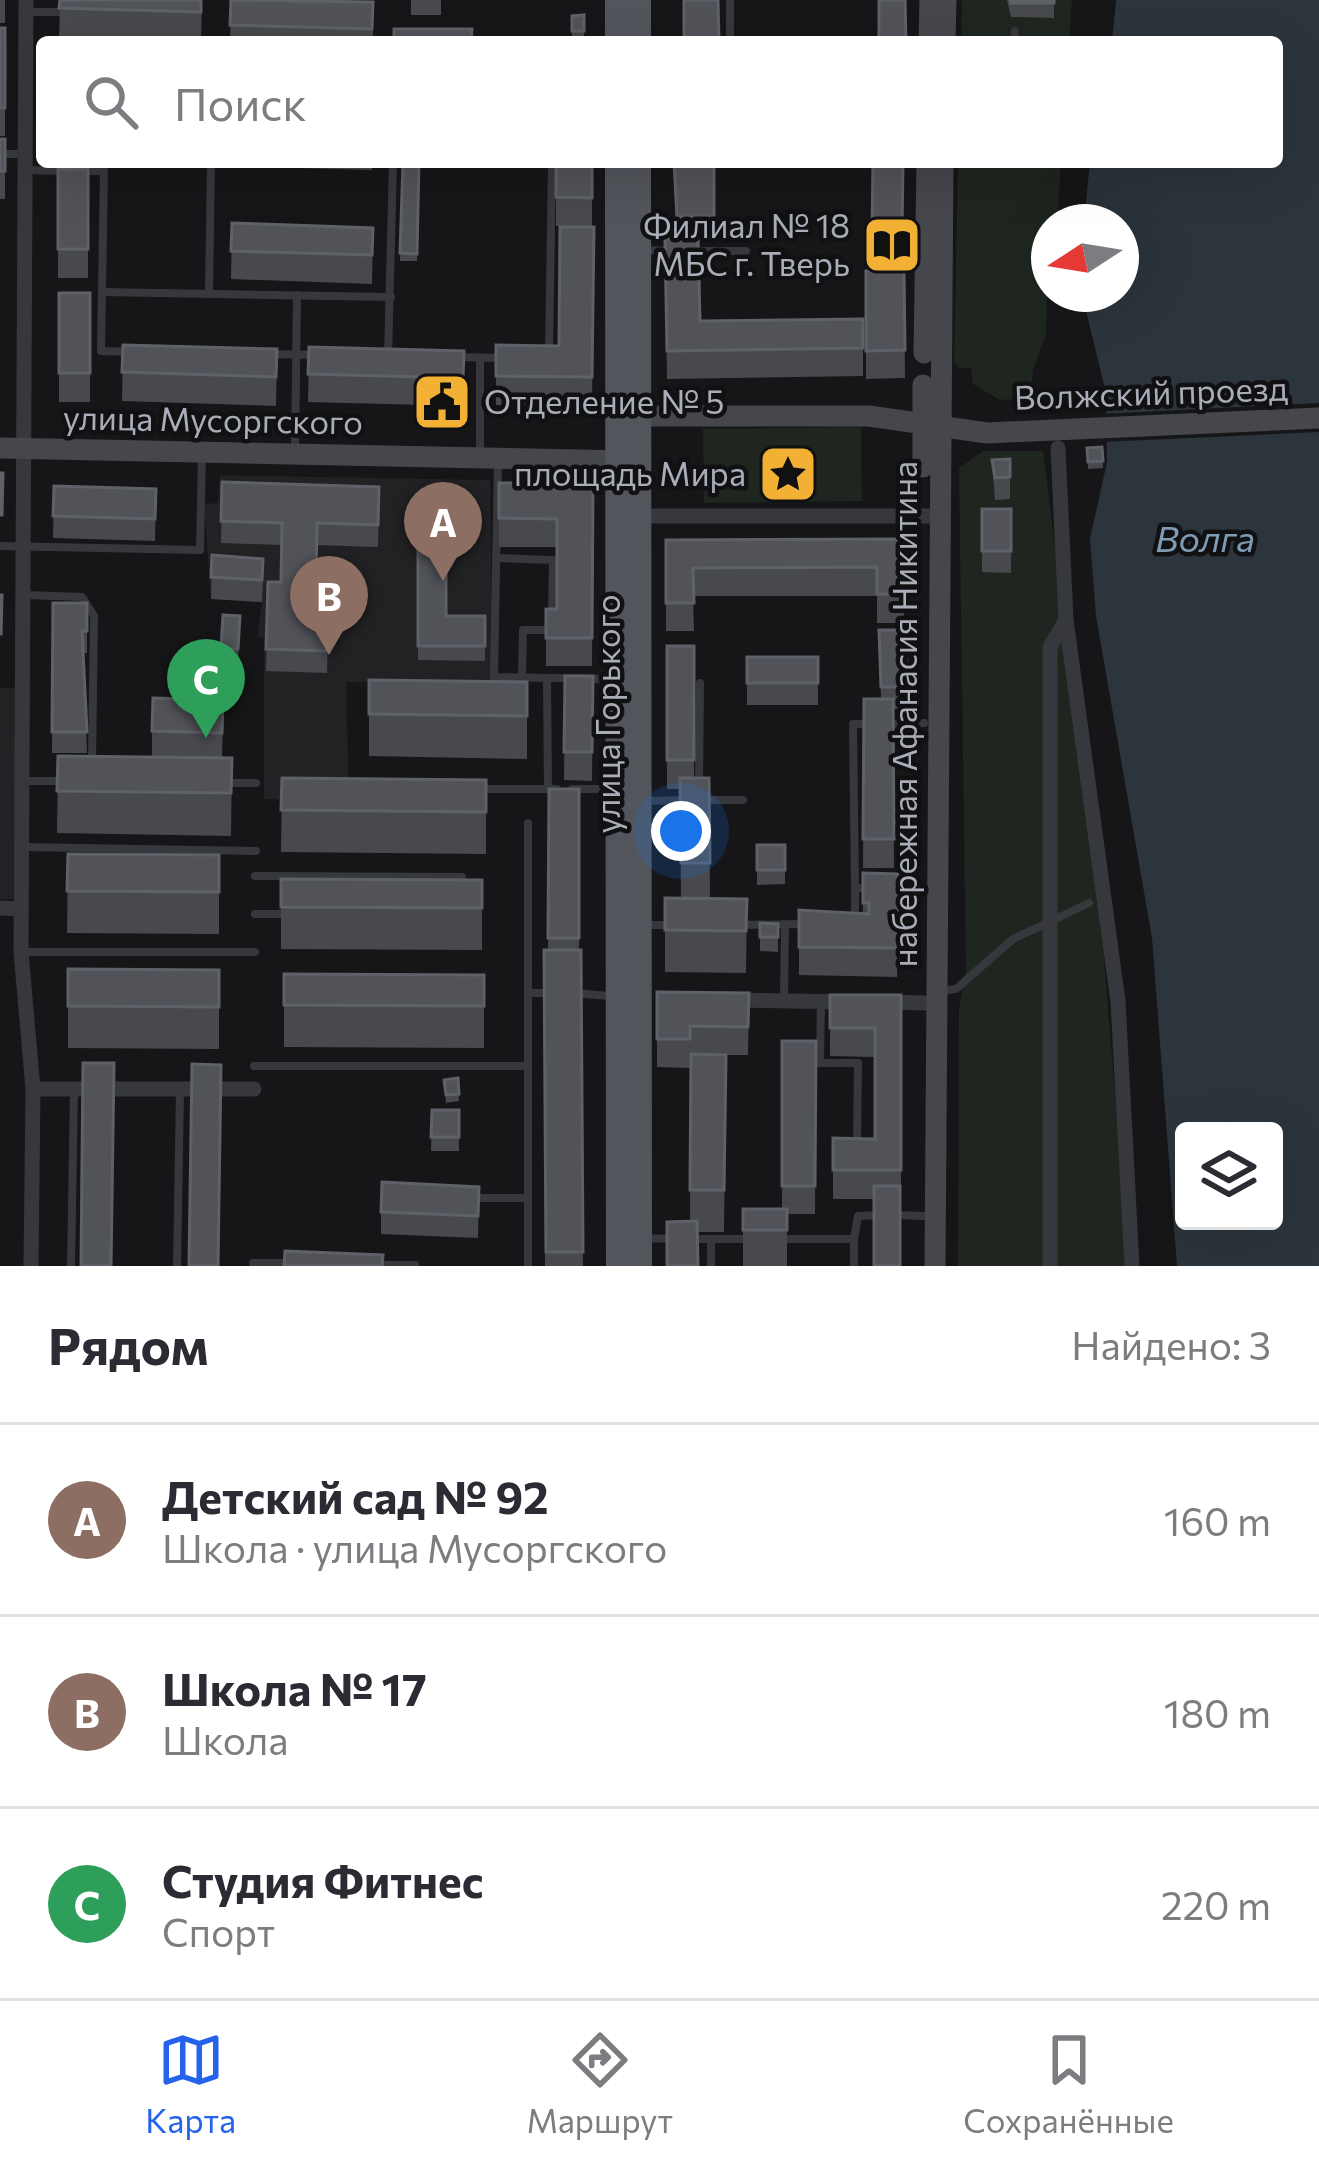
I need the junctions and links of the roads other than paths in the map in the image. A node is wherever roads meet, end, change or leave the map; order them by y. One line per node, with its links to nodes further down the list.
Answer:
1 (617, 0): 8 (main road)
2 (639, 0): 9 (main road)
3 (730, 0): 10 (lane)
4 (930, 0): 11 (main road)
5 (946, 0): 12 (main road)
6 (26, 6): 7 (lane); 13 (street)
7 (81, 12)
8 (617, 36)
9 (639, 36)
10 (730, 36)
11 (929, 36)
12 (945, 36)
13 (34, 61): 14 (street)
14 (33, 120): 16 (street)
15 (0, 154): 16 (lane)
16 (26, 162): 17 (lane); 46 (street)
17 (36, 163)
18 (78, 168): 28 (lane)
19 (211, 168): 29 (lane)
20 (393, 168): 31 (lane)
21 (552, 168): 38 (lane)
22 (617, 168): 40 (main road, улица Горького)
23 (639, 168): 26 (main road, улица Горького)
24 (927, 168): 42 (main road, набережная Афанасия Никитина)
25 (943, 168): 39 (main road, набережная Афанасия Никитина)
26 (640, 250): 27 (lane); 40 (main road, улица Горького)
27 (746, 250)
28 (102, 292): 29 (lane); 32 (lane)
29 (209, 293): 30 (lane)
30 (297, 295): 31 (lane); 34 (lane)
31 (391, 297): 36 (lane)
32 (145, 352)
33 (253, 354): 34 (lane)
34 (296, 355): 35 (lane); 48 (lane)
35 (343, 356)
36 (367, 356)
37 (435, 357): 38 (lane)
38 (480, 358): 49 (lane)
39 (938, 394): 42 (main road, набережная Афанасия Никитина); 43 (main road, Волжский проезд)
40 (629, 416): 42 (main road); 50 (main road, улица Горького)
41 (1319, 418): 43 (main road, Волжский проезд)
42 (930, 424): 43 (main road, Волжский проезд); 51 (main road, набережная Афанасия Никитина); 52 (main road, набережная Афанасия Никитина)
43 (987, 433): 51 (main road, Волжский проезд)
44 (0, 448): 46 (main road, улица Мусоргского)
45 (1058, 448): 58 (street)
46 (24, 449): 47 (main road, улица Мусоргского); 55 (street)
47 (202, 452): 48 (main road, улица Мусоргского); 55 (lane)
48 (295, 454): 49 (main road, улица Мусоргского)
49 (489, 458): 50 (main road, улица Мусоргского); 56 (lane)
50 (629, 461): 53 (main road, улица Горького); 61 (main road, улица Горького)
51 (938, 466): 52 (main road, Волжский проезд)
52 (928, 510): 53 (street); 65 (main road, набережная Афанасия Никитина); 96 (main road, набережная Афанасия Никитина)
53 (640, 516): 73 (main road, улица Горького)
54 (0, 546): 55 (lane)
55 (23, 547): 57 (street)
56 (496, 558): 59 (lane); 59 (lane)
57 (23, 595): 63 (street); 68 (lane)
58 (1066, 620): 83 (street); 88 (street)
59 (522, 677): 60 (lane)
60 (548, 678): 61 (lane); 72 (lane)
61 (619, 679): 73 (main road, улица Горького)
62 (0, 681): 63 (street)
63 (22, 681): 66 (street)
64 (700, 683): 74 (lane)
65 (924, 724): 80 (lane); 81 (main road, набережная Афанасия Никитина)
66 (22, 781): 67 (lane); 77 (street)
67 (71, 782)
68 (92, 782)
69 (213, 783): 70 (lane)
70 (256, 783)
71 (460, 789): 72 (lane)
72 (548, 789): 73 (lane)
73 (630, 795): 74 (lane); 90 (main road, улица Горького); 97 (main road, улица Горького)
74 (699, 800): 75 (lane)
75 (743, 800)
76 (528, 823): 95 (lane)
77 (21, 848): 78 (lane); 85 (street)
78 (256, 851)
79 (255, 877): 82 (lane)
80 (855, 888): 81 (lane); 89 (lane)
81 (924, 888): 96 (main road, набережная Афанасия Никитина)
82 (462, 895)
83 (1097, 902): 88 (lane); 129 (street)
84 (0, 908): 85 (street)
85 (21, 909): 93 (street)
86 (255, 914): 87 (lane)
87 (301, 914)
88 (1051, 919): 96 (lane); 128 (street)
89 (785, 924): 92 (lane); 99 (lane)
90 (640, 925): 91 (lane); 97 (main road, улица Горького)
91 (698, 925)
92 (719, 925)
93 (21, 952): 94 (lane); 103 (street)
94 (255, 952)
95 (528, 993): 97 (lane); 102 (lane)
96 (931, 997): 100 (street); 110 (main road, набережная Афанасия Никитина); 127 (main road, набережная Афанасия Никитина)
97 (638, 998): 111 (main road, улица Горького); 122 (main road, улица Горького)
98 (720, 1000): 99 (street)
99 (784, 1000): 100 (street)
100 (820, 1001): 107 (lane)
101 (254, 1066): 102 (lane)
102 (528, 1066): 109 (lane)
103 (33, 1089): 106 (street); 118 (street)
104 (180, 1089): 105 (street); 106 (street); 120 (lane)
105 (254, 1089)
106 (74, 1090): 119 (lane)
107 (857, 1158)
108 (465, 1198): 109 (lane)
109 (528, 1198): 121 (lane)
110 (923, 1216): 113 (lane); 126 (main road, набережная Афанасия Никитина)
111 (640, 1238): 112 (lane); 123 (main road, улица Горького)
112 (711, 1239): 113 (lane); 124 (lane)
113 (854, 1239): 125 (lane)
114 (253, 1263): 115 (lane)
115 (299, 1263)
116 (369, 1264): 117 (lane)
117 (416, 1265)
118 (31, 1266)
119 (71, 1266)
120 (177, 1266)
121 (528, 1266)
122 (618, 1266)
123 (640, 1266)
124 (711, 1266)
125 (854, 1266)
126 (922, 1266)
127 (935, 1266)
128 (1050, 1266)
129 (1132, 1266)

